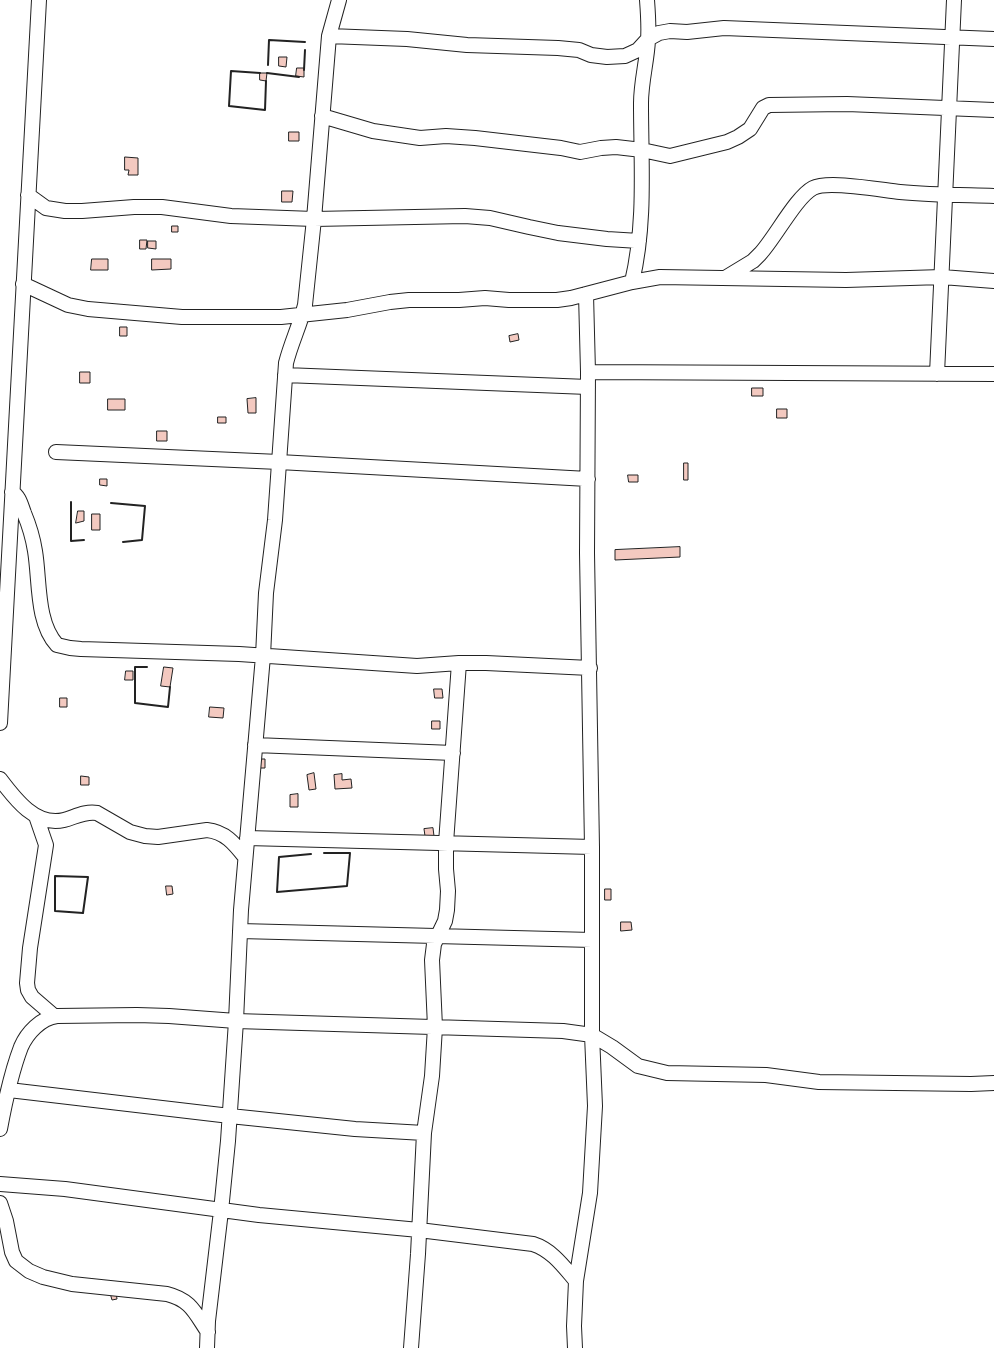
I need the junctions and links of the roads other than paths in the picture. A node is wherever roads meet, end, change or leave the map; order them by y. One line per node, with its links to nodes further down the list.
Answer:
1 (39, 0): 13 (street)
2 (339, 0): 5 (street)
3 (647, 0): 7 (street)
4 (954, 0): 6 (street)
5 (329, 36): 7 (street); 11 (street)
6 (953, 38): 7 (street); 8 (street); 9 (street)
7 (648, 39): 12 (street)
8 (994, 39)
9 (950, 108): 10 (street); 12 (street); 14 (street)
10 (994, 110)
11 (322, 116): 12 (street); 16 (street)
12 (642, 150): 17 (street)
13 (28, 195): 16 (street); 22 (street)
14 (946, 195): 15 (street); 18 (street); 19 (street)
15 (994, 196)
16 (314, 218): 17 (street); 24 (street)
17 (640, 241): 21 (street)
18 (942, 277): 19 (street); 20 (street); 26 (street)
19 (725, 278): 21 (street)
20 (994, 281)
21 (632, 282): 23 (street)
22 (23, 284): 24 (street); 33 (street)
23 (586, 294): 24 (street); 25 (street)
24 (302, 316): 28 (street)
25 (588, 372): 26 (street); 29 (street)
26 (937, 374): 27 (street)
27 (994, 374)
28 (285, 375): 29 (street); 31 (street)
29 (588, 387): 32 (street)
30 (56, 452): 31 (street)
31 (279, 462): 32 (street); 35 (street)
32 (588, 479): 37 (street)
33 (12, 492): 34 (street); 35 (street)
34 (5, 523): 38 (street)
35 (263, 656): 36 (street); 39 (street)
36 (459, 663): 37 (street); 40 (street)
37 (590, 668): 45 (street)
38 (0, 723)
39 (255, 745): 40 (street); 43 (street)
40 (453, 753): 44 (street)
41 (0, 779): 42 (street)
42 (36, 816): 46 (street); 50 (street)
43 (247, 838): 44 (street); 46 (street)
44 (446, 843): 45 (street); 48 (street)
45 (592, 847): 49 (street)
46 (245, 857): 47 (street)
47 (240, 931): 48 (street); 51 (street)
48 (438, 936): 49 (street); 52 (street)
49 (592, 940): 53 (street)
50 (54, 1016): 51 (street); 55 (street)
51 (236, 1021): 52 (street); 56 (street)
52 (435, 1027): 53 (street); 58 (street)
53 (592, 1035): 54 (street); 63 (street)
54 (994, 1083)
55 (9, 1090): 56 (street); 57 (street)
56 (230, 1116): 58 (street); 61 (street)
57 (0, 1129)
58 (424, 1133): 62 (street)
59 (0, 1184): 61 (street)
60 (0, 1203): 64 (street)
61 (221, 1210): 62 (street); 64 (street)
62 (419, 1230): 63 (street); 66 (street)
63 (576, 1281): 67 (street)
64 (208, 1332): 65 (street)
65 (207, 1348)
66 (411, 1348)
67 (575, 1348)

